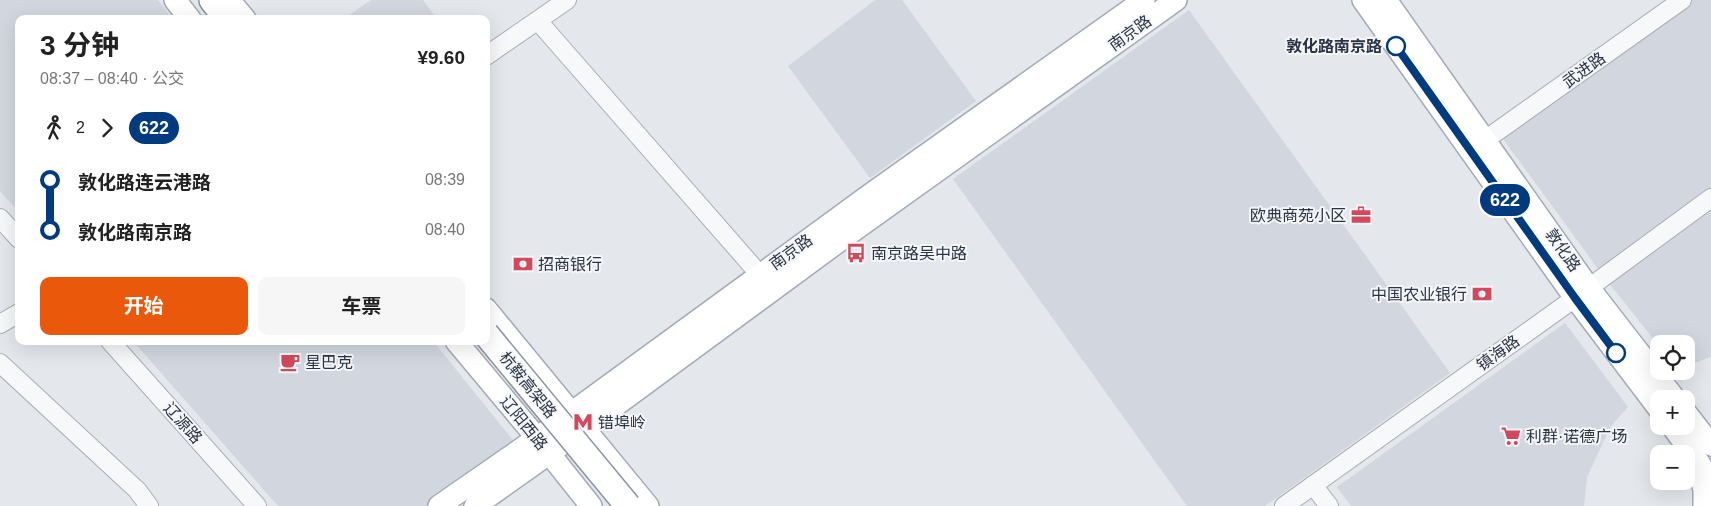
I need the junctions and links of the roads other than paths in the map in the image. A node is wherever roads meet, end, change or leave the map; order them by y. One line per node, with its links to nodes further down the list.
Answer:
1 (175, 0): 11 (main road)
2 (194, 0): 12 (highway)
3 (212, 0): 13 (highway)
4 (230, 0): 14 (main road)
5 (567, 0): 15 (street)
6 (1144, 0): 21 (main road, 南京路)
7 (1176, 0): 21 (main road, 南京路)
8 (1363, 0): 22 (main road, 敦化路)
9 (1386, 0): 17 (main road, 敦化路)
10 (1682, 0): 17 (street, 武进路)
11 (187, 15)
12 (206, 15)
13 (224, 15)
14 (242, 15)
15 (538, 21): 16 (street); 21 (street)
16 (490, 53)
17 (1485, 140): 22 (main road, 敦化路)
18 (1711, 198): 22 (street, 镇海路)
19 (0, 218): 20 (street)
20 (15, 235)
21 (767, 282): 33 (main road, 南京路); 34 (main road, 南京路)
22 (1582, 293): 31 (main road, 敦化路); 32 (main road, 敦化路); 40 (street, 镇海路)
23 (490, 314): 33 (main road)
24 (15, 315): 25 (street)
25 (0, 324)
26 (490, 339): 47 (highway, 杭鞍高架路, bridge)
27 (114, 345): 42 (street, 辽源路)
28 (459, 345): 37 (main road, 辽阳西路)
29 (475, 345): 46 (highway, 杭鞍高架路)
30 (0, 363): 41 (street)
31 (1667, 390)
32 (1650, 395)
33 (572, 412): 34 (main road); 37 (main road, 南京路)
34 (585, 428): 37 (main road, 南京路); 48 (main road)
35 (1695, 433): 38 (main road)
36 (1683, 435): 38 (main road)
37 (543, 446): 43 (main road, 南京路); 44 (main road, 南京路); 45 (main road, 辽阳西路)
38 (1704, 453): 39 (main road); 51 (main road)
39 (1711, 483)
40 (1313, 485): 49 (street, 镇海路); 50 (street)
41 (149, 506)
42 (257, 506)
43 (439, 506)
44 (475, 506)
45 (591, 506)
46 (606, 506)
47 (628, 506)
48 (648, 506)
49 (1284, 506)
50 (1329, 506)
51 (1704, 506)

